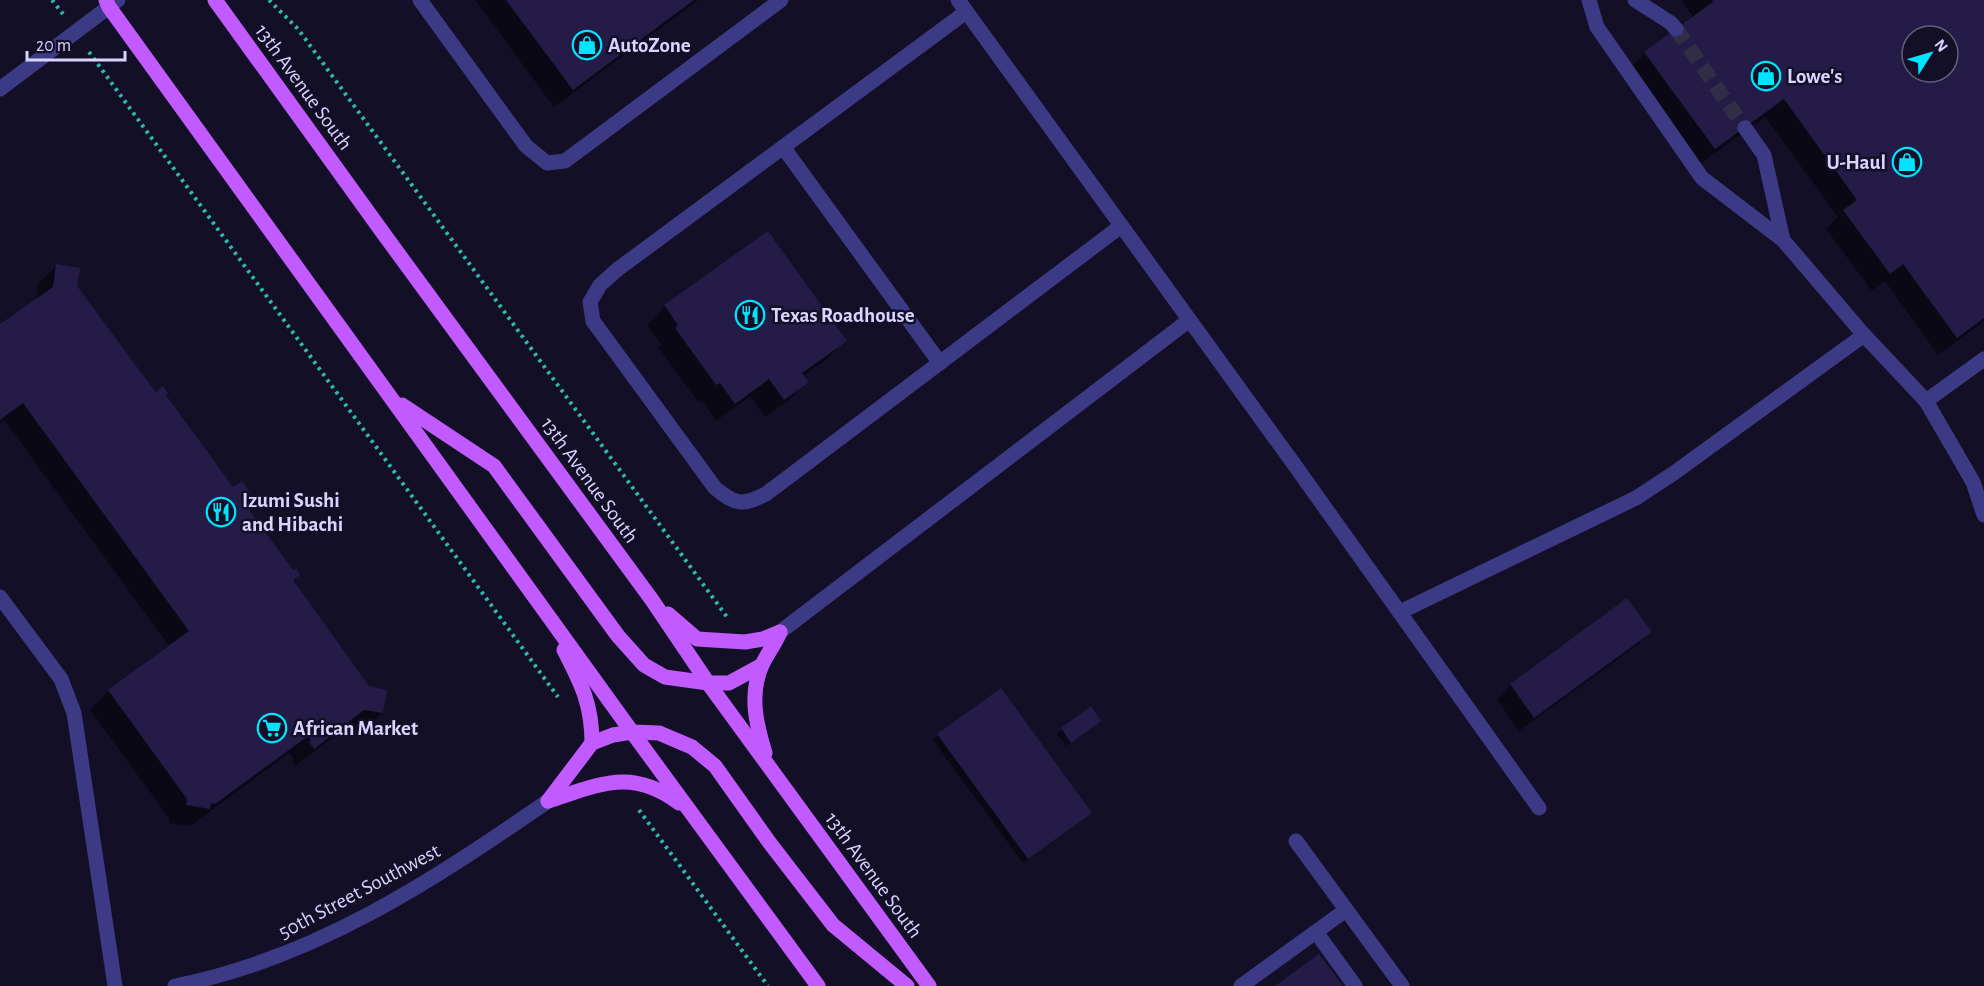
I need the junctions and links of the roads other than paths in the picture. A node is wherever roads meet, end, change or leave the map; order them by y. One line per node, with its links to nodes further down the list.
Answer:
1 (215, 0): 23 (main road, 13th Avenue South)
2 (420, 0): 3 (street)
3 (781, 0)
4 (1589, 0): 13 (street)
5 (1635, 0): 8 (street)
6 (111, 2): 9 (street); 18 (main road)
7 (962, 6): 11 (street); 12 (street)
8 (1676, 29)
9 (0, 89)
10 (1745, 128): 13 (street)
11 (783, 147): 17 (street); 17 (street)
12 (1121, 226): 14 (street); 17 (street)
13 (1783, 240): 15 (street)
14 (1188, 321): 25 (street); 26 (street)
15 (1864, 335): 19 (street); 25 (street)
16 (1984, 359): 19 (street)
17 (940, 363)
18 (392, 398): 24 (main road); 28 (main road)
19 (1926, 401): 20 (street)
20 (1978, 478): 21 (street)
21 (1984, 514)
22 (0, 597): 38 (street)
23 (652, 600): 26 (main road); 28 (main road, 13th Avenue South)
24 (541, 604): 29 (main road); 30 (main road)
25 (1400, 612): 33 (street)
26 (780, 632): 27 (main road)
27 (762, 665): 28 (main road); 31 (main road)
28 (708, 683): 31 (main road, 13th Avenue South)
29 (632, 732): 30 (main road); 34 (main road); 41 (main road)
30 (592, 743): 32 (main road)
31 (769, 767): 42 (main road, 13th Avenue South)
32 (548, 801): 34 (main road); 39 (street, 50th Street Southwest)
33 (1539, 808)
34 (691, 813): 40 (main road)
35 (1296, 841): 36 (street)
36 (1346, 910): 37 (street); 45 (street)
37 (1316, 932): 43 (street); 44 (street)
38 (114, 986)
39 (175, 986)
40 (818, 986)
41 (907, 986)
42 (929, 986)
43 (1241, 986)
44 (1355, 986)
45 (1402, 986)

